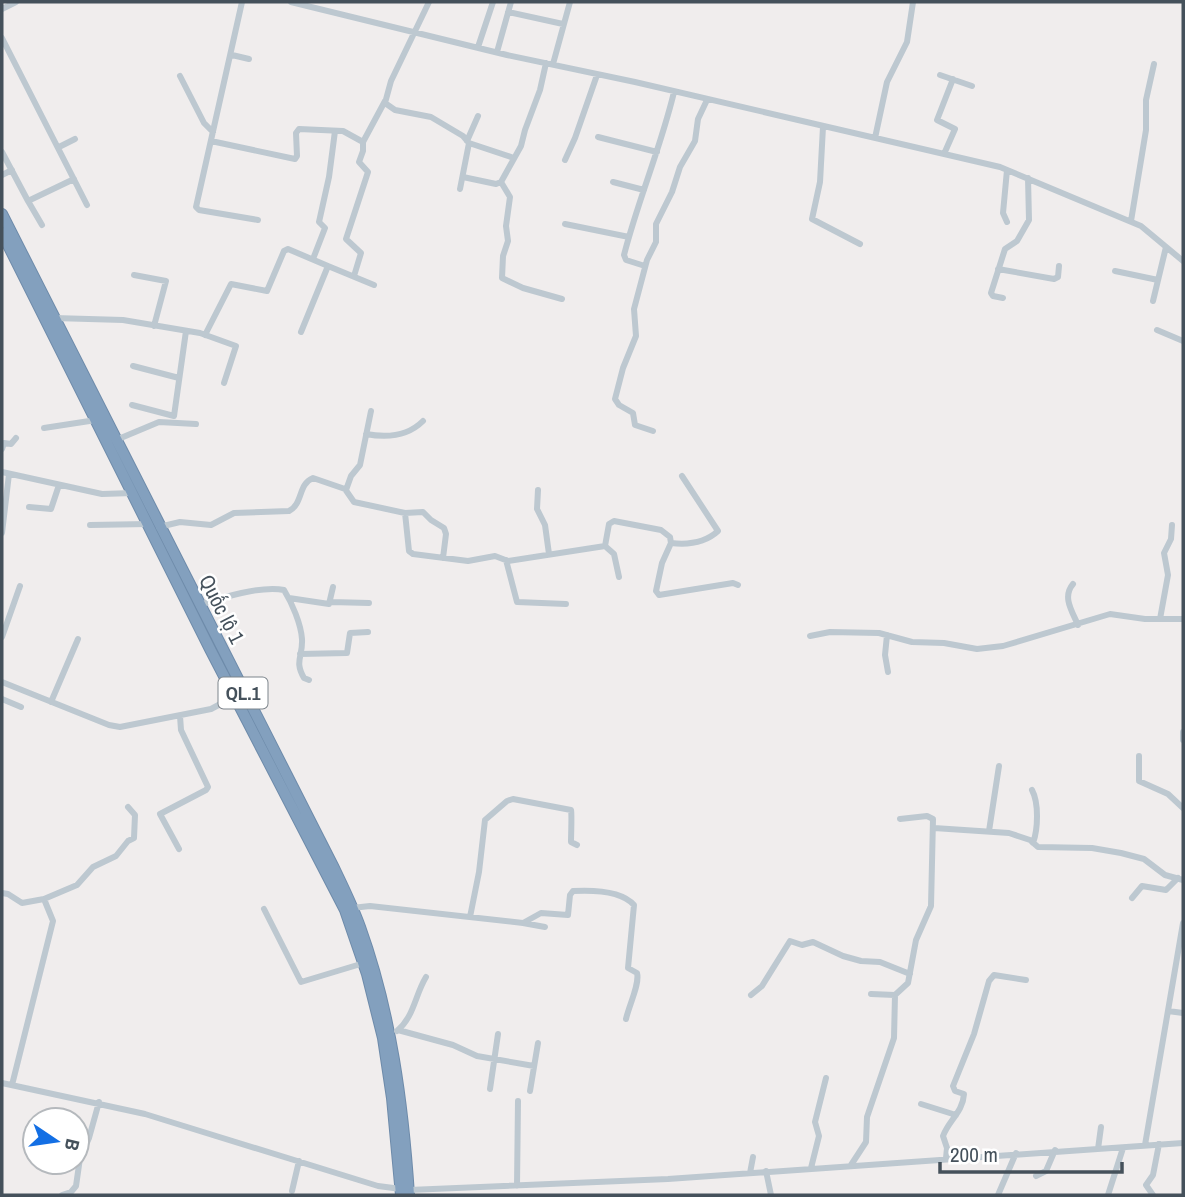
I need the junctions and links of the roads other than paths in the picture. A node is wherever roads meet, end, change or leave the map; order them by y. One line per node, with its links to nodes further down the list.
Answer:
1 (16, 2): 9 (street)
2 (242, 2): 16 (street)
3 (291, 2): 12 (street)
4 (429, 2): 12 (street)
5 (493, 2): 14 (street)
6 (511, 2): 10 (street)
7 (569, 2): 11 (street)
8 (912, 2): 33 (street)
9 (2, 9)
10 (508, 12): 11 (street); 15 (street)
11 (563, 24): 18 (street)
12 (415, 31): 14 (street); 27 (street)
13 (2, 38): 38 (street)
14 (478, 47): 15 (street)
15 (497, 52): 18 (street)
16 (232, 55): 17 (street); 31 (street)
17 (249, 60)
18 (550, 64): 20 (street); 42 (street)
19 (1154, 64): 58 (street)
20 (597, 75): 25 (street); 43 (street)
21 (940, 75): 23 (street)
22 (180, 76): 31 (street)
23 (953, 79): 24 (street); 41 (street)
24 (972, 86)
25 (674, 92): 26 (street); 40 (street)
26 (707, 100): 29 (street); 69 (street)
27 (385, 101): 36 (street); 37 (street)
28 (478, 116): 37 (street)
29 (823, 127): 33 (street); 64 (street)
30 (335, 131): 35 (street); 36 (street); 66 (street)
31 (213, 132): 35 (street)
32 (598, 136): 40 (street)
33 (874, 138): 41 (street)
34 (75, 139): 38 (street)
35 (211, 141): 57 (street)
36 (363, 142): 74 (street)
37 (468, 142): 42 (street); 47 (street)
38 (58, 147): 49 (street)
39 (2, 152): 44 (street)
40 (657, 152): 53 (street)
41 (944, 154): 45 (street)
42 (514, 158): 50 (street)
43 (565, 160)
44 (12, 170): 46 (street); 54 (street)
45 (1007, 170): 48 (street); 59 (street)
46 (2, 175)
47 (463, 177): 50 (street); 52 (street)
48 (1028, 178): 58 (street); 71 (street)
49 (74, 179): 54 (street); 55 (street)
50 (501, 182): 78 (street)
51 (613, 182): 53 (street)
52 (460, 189)
53 (644, 190): 63 (street)
54 (28, 201): 61 (street)
55 (87, 205)
56 (2, 214): 80 (highway, Quốc lộ 1 / QL.1)
57 (258, 220)
58 (1131, 221): 65 (street)
59 (1007, 222)
60 (565, 223): 63 (street)
61 (41, 225)
62 (2, 233): 92 (highway, Quốc lộ 1 / QL.1)
63 (629, 237): 69 (street)
64 (860, 244)
65 (1166, 247): 67 (street); 75 (street)
66 (313, 259): 68 (street); 85 (street)
67 (1183, 261)
68 (328, 266): 74 (street); 84 (street)
69 (645, 266): 96 (street)
70 (1059, 266): 71 (street)
71 (998, 269): 77 (street)
72 (1115, 271): 75 (street)
73 (134, 275): 81 (street)
74 (354, 276): 76 (street)
75 (1158, 280): 79 (street)
76 (374, 285)
77 (1003, 298)
78 (562, 299)
79 (1153, 301)
80 (54, 318): 81 (street); 99 (highway, Quốc lộ 1 / QL.1)
81 (154, 326): 83 (street)
82 (1157, 330): 86 (street)
83 (186, 331): 85 (street); 88 (street)
84 (301, 332)
85 (205, 335): 89 (street)
86 (1183, 341)
87 (133, 366): 88 (street)
88 (179, 378): 90 (street)
89 (224, 383)
90 (132, 405)
91 (370, 411): 97 (street)
92 (96, 420): 95 (street); 106 (highway, Quốc lộ 1 / QL.1)
93 (424, 421): 97 (street)
94 (196, 424): 99 (street)
95 (44, 428)
96 (653, 431)
97 (366, 434): 104 (street)
98 (16, 438): 100 (street)
99 (116, 440): 110 (highway, Quốc lộ 1 / QL.1)
100 (2, 449)
101 (6, 473): 103 (street); 112 (street)
102 (682, 477): 113 (street)
103 (59, 485): 106 (street); 107 (street)
104 (346, 490): 108 (street); 110 (street)
105 (538, 490): 115 (street)
106 (133, 493): 110 (highway, Quốc lộ 1 / QL.1)
107 (29, 507)
108 (405, 513): 116 (street); 116 (street)
109 (90, 525): 110 (street)
110 (154, 525): 127 (highway, Quốc lộ 1 / QL.1); 140 (highway, Quốc lộ 1 / QL.1)
111 (1172, 525): 128 (street)
112 (2, 533)
113 (671, 542): 114 (street); 120 (street)
114 (605, 546): 115 (street); 118 (street)
115 (549, 554): 117 (street)
116 (443, 558): 117 (street)
117 (506, 560): 126 (street)
118 (619, 577)
119 (1073, 584): 130 (street)
120 (738, 585)
121 (19, 586): 133 (street)
122 (333, 587): 124 (street)
123 (289, 598): 124 (street); 127 (street); 136 (street)
124 (331, 603): 125 (street)
125 (369, 603)
126 (566, 604)
127 (199, 605): 140 (highway, Quốc lộ 1 / QL.1)
128 (1160, 618): 129 (street); 130 (street)
129 (1183, 619)
130 (1079, 625): 135 (street)
131 (368, 632): 136 (street)
132 (810, 636): 135 (street)
133 (2, 637)
134 (78, 639): 142 (street)
135 (887, 639): 137 (street)
136 (300, 654): 138 (street)
137 (888, 672)
138 (309, 680)
139 (2, 682): 142 (street)
140 (239, 694): 144 (street); 162 (highway, Quốc lộ 1 / QL.1); 168 (highway, Quốc lộ 1 / QL.1)
141 (2, 699): 143 (street)
142 (51, 702): 144 (street)
143 (21, 707)
144 (180, 716): 157 (street)
145 (1183, 732): 146 (street)
146 (1183, 740)
147 (1139, 756): 151 (street)
148 (999, 766): 154 (street)
149 (1032, 790): 155 (street)
150 (128, 807): 161 (street)
151 (1183, 808)
152 (900, 819): 153 (street)
153 (934, 828): 154 (street); 169 (street)
154 (989, 831): 155 (street)
155 (1033, 843): 158 (street)
156 (577, 845): 164 (street)
157 (178, 849)
158 (1181, 879): 160 (street)
159 (2, 893): 161 (street)
160 (1132, 898)
161 (44, 899): 187 (street)
162 (352, 908): 164 (street); 180 (highway, Quốc lộ 1 / QL.1)
163 (264, 909): 168 (street)
164 (470, 917): 165 (street)
165 (523, 923): 167 (street); 179 (street)
166 (1183, 923): 171 (street)
167 (545, 927)
168 (364, 963): 212 (highway, Quốc lộ 1 / QL.1)
169 (910, 974): 175 (street); 176 (street)
170 (426, 977): 180 (street)
171 (1174, 977): 172 (street); 177 (street)
172 (1183, 977)
173 (1026, 979): 193 (street)
174 (871, 994): 176 (street)
175 (751, 995)
176 (895, 995): 205 (street)
177 (1168, 1011): 178 (street); 197 (street)
178 (1183, 1013)
179 (626, 1019)
180 (394, 1033): 183 (street); 212 (highway, Quốc lộ 1 / QL.1)
181 (498, 1034): 183 (street)
182 (538, 1043): 184 (street)
183 (494, 1059): 184 (street); 188 (street)
184 (534, 1066): 189 (street)
185 (826, 1078): 206 (street)
186 (2, 1083): 187 (street)
187 (12, 1085): 191 (street)
188 (490, 1089)
189 (530, 1091)
190 (518, 1101): 210 (street)
191 (99, 1102): 204 (street); 213 (street)
192 (921, 1104): 193 (street)
193 (956, 1115): 203 (street)
194 (1101, 1127): 199 (street)
195 (1183, 1143): 196 (street)
196 (1159, 1144): 197 (street); 217 (street)
197 (1145, 1145): 198 (street)
198 (1123, 1148): 199 (street); 216 (street)
199 (1098, 1149): 200 (street)
200 (1055, 1150): 201 (street); 209 (street)
201 (1016, 1153): 203 (street); 215 (street)
202 (753, 1157): 208 (street)
203 (946, 1158): 205 (street)
204 (299, 1161): 211 (street); 212 (street)
205 (851, 1165): 206 (street)
206 (811, 1168): 207 (street)
207 (766, 1171): 208 (street); 214 (street)
208 (750, 1173): 210 (street)
209 (1036, 1176)
210 (517, 1186): 212 (street)
211 (292, 1191)
212 (405, 1192)
213 (62, 1195)
214 (771, 1195)
215 (998, 1195)
216 (1108, 1195)
217 (1153, 1195)

